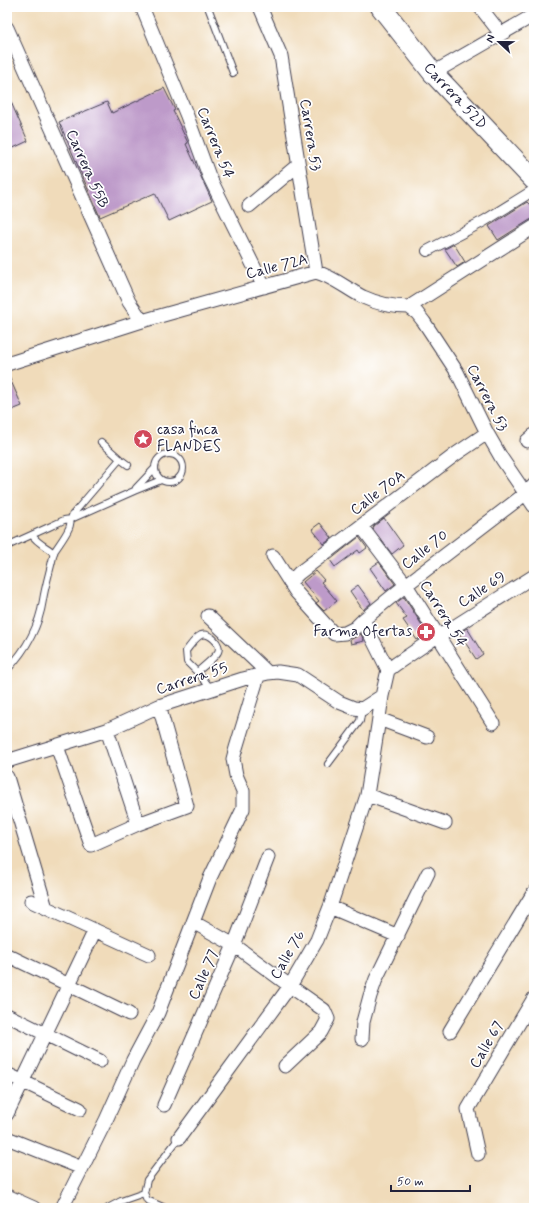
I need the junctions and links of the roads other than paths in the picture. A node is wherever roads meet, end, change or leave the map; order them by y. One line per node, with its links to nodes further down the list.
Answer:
1 (142, 7): 18 (street, Carrera 54)
2 (208, 7): 9 (lane)
3 (260, 7): 11 (street, Carrera 53)
4 (381, 7): 10 (main road, Carrera 52D)
5 (480, 7): 8 (street)
6 (534, 15): 8 (street)
7 (7, 28): 20 (street, Carrera 55B)
8 (501, 34): 10 (street)
9 (233, 73)
10 (434, 73): 12 (main road, Carrera 52D)
11 (298, 165): 14 (street); 17 (street, Carrera 53)
12 (534, 180)
13 (534, 190): 16 (street)
14 (249, 206)
15 (534, 227): 19 (street)
16 (427, 251)
17 (316, 272): 18 (street, Calle 72A); 19 (street, Calle 72A)
18 (264, 287): 20 (street, Calle 72A)
19 (409, 307): 22 (street, Carrera 53)
20 (142, 321): 21 (street, Calle 72A)
21 (7, 364)
22 (487, 433): 28 (street, Carrera 53); 32 (street, Calle 70A)
23 (101, 442): 24 (lane)
24 (120, 458): 25 (lane); 31 (lane)
25 (128, 465)
26 (155, 468): 27 (lane); 27 (lane); 29 (lane)
27 (161, 480): 29 (lane)
28 (529, 490): 30 (street, Carrera 53); 39 (street, Calle 70)
29 (134, 491): 31 (lane)
30 (534, 506)
31 (70, 520): 33 (lane); 35 (lane)
32 (361, 526): 38 (street, Calle 70A); 39 (street, Carrera 54)
33 (32, 535): 34 (lane); 35 (lane)
34 (7, 546)
35 (54, 553): 43 (lane)
36 (273, 556): 38 (street)
37 (534, 576): 42 (street, Calle 69)
38 (290, 582): 41 (street, Calle 70)
39 (406, 585): 41 (street, Calle 70); 42 (street, Carrera 54)
40 (208, 616): 46 (street)
41 (363, 620): 44 (street)
42 (438, 637): 44 (street, Calle 69); 52 (street, Carrera 54)
43 (7, 670)
44 (388, 670): 48 (street, Calle 76)
45 (197, 672): 45 (lane); 47 (lane)
46 (263, 675): 47 (street, Carrera 55); 50 (street, Carrera 55); 68 (street)
47 (211, 689): 49 (street, Carrera 55)
48 (382, 696): 50 (street); 51 (street, Calle 76)
49 (159, 706): 53 (street, Carrera 55); 61 (street)
50 (362, 709): 57 (lane)
51 (379, 719): 54 (street); 59 (street, Calle 76)
52 (492, 723)
53 (107, 730): 55 (street, Carrera 55); 61 (street)
54 (427, 737)
55 (57, 746): 56 (street, Carrera 55); 61 (street)
56 (7, 761)
57 (328, 764)
58 (7, 777): 67 (street)
59 (367, 795): 60 (street); 66 (street, Calle 76)
60 (445, 823)
61 (138, 824)
62 (268, 857): 71 (street, Calle 77)
63 (428, 873): 70 (street)
64 (534, 892): 79 (street)
65 (30, 901): 67 (street)
66 (330, 907): 70 (street); 75 (street, Calle 76)
67 (46, 908): 69 (street)
68 (193, 922): 71 (street); 92 (street)
69 (95, 930): 73 (street); 74 (street)
70 (398, 936): 81 (street)
71 (234, 945): 75 (street); 86 (street, Calle 77)
72 (7, 955): 74 (street)
73 (149, 955)
74 (69, 985): 77 (street); 80 (street)
75 (290, 986): 83 (street); 90 (street, Calle 76)
76 (534, 998): 91 (street, Calle 67)
77 (129, 1014)
78 (7, 1015): 80 (street)
79 (450, 1031)
80 (46, 1034): 82 (street); 85 (street)
81 (362, 1039)
82 (100, 1062)
83 (285, 1066)
84 (7, 1074): 85 (street)
85 (23, 1082): 87 (street); 88 (street)
86 (164, 1105)
87 (80, 1109)
88 (7, 1114)
89 (7, 1138): 92 (street)
90 (179, 1138): 93 (lane, Calle 76)
91 (478, 1154)
92 (82, 1168): 96 (street)
93 (144, 1193): 97 (lane); 98 (lane)
94 (7, 1196): 95 (street)
95 (34, 1208)
96 (62, 1208)
97 (108, 1208)
98 (165, 1208)

